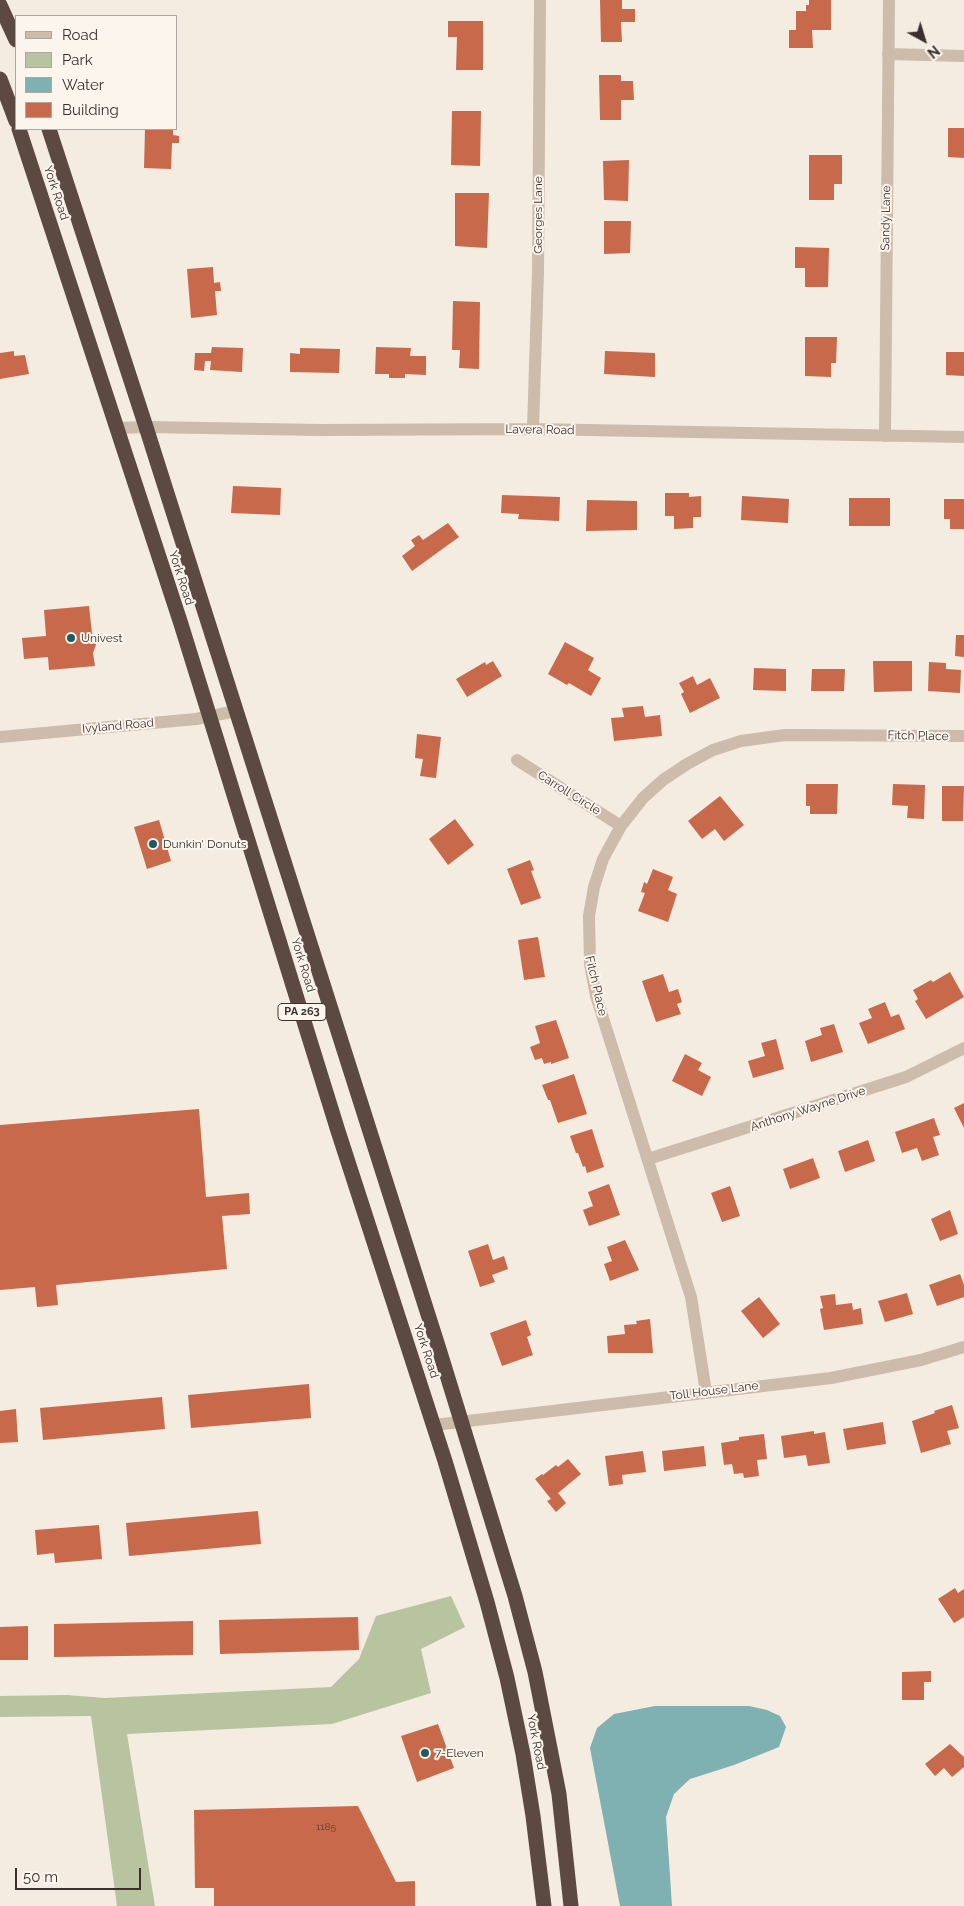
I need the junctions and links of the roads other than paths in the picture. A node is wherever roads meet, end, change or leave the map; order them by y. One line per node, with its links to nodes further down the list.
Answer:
1 (540, 0): 13 (street, Georges Lane)
2 (889, 0): 5 (street, Sandy Lane)
3 (0, 5): 4 (highway)
4 (15, 38)
5 (888, 54): 6 (street); 14 (street, Sandy Lane)
6 (964, 56)
7 (0, 79): 8 (highway)
8 (15, 118)
9 (19, 130): 12 (highway, York Road / PA 263)
10 (50, 130): 11 (highway, York Road / PA 263)
11 (146, 427): 12 (street, Lavera Road); 13 (street, Lavera Road); 16 (highway, York Road / PA 263)
12 (116, 428): 17 (highway, York Road / PA 263)
13 (533, 429): 14 (street, Lavera Road)
14 (884, 436): 15 (street, Lavera Road)
15 (964, 437)
16 (236, 711): 17 (street, Ivyland Road); 26 (highway, York Road / PA 263)
17 (210, 716): 18 (street, Ivyland Road); 27 (highway, York Road / PA 263)
18 (0, 736)
19 (964, 736): 21 (street, Fitch Place)
20 (517, 760): 21 (street, Carroll Circle)
21 (620, 826): 23 (street, Fitch Place)
22 (964, 1048): 23 (street, Anthony Wayne Drive)
23 (648, 1159): 25 (street, Fitch Place)
24 (964, 1347): 25 (street, Toll House Lane)
25 (706, 1392): 26 (street, Toll House Lane)
26 (461, 1422): 27 (street, Toll House Lane); 29 (highway, York Road / PA 263)
27 (434, 1425): 28 (highway, York Road / PA 263)
28 (544, 1906)
29 (571, 1906)

